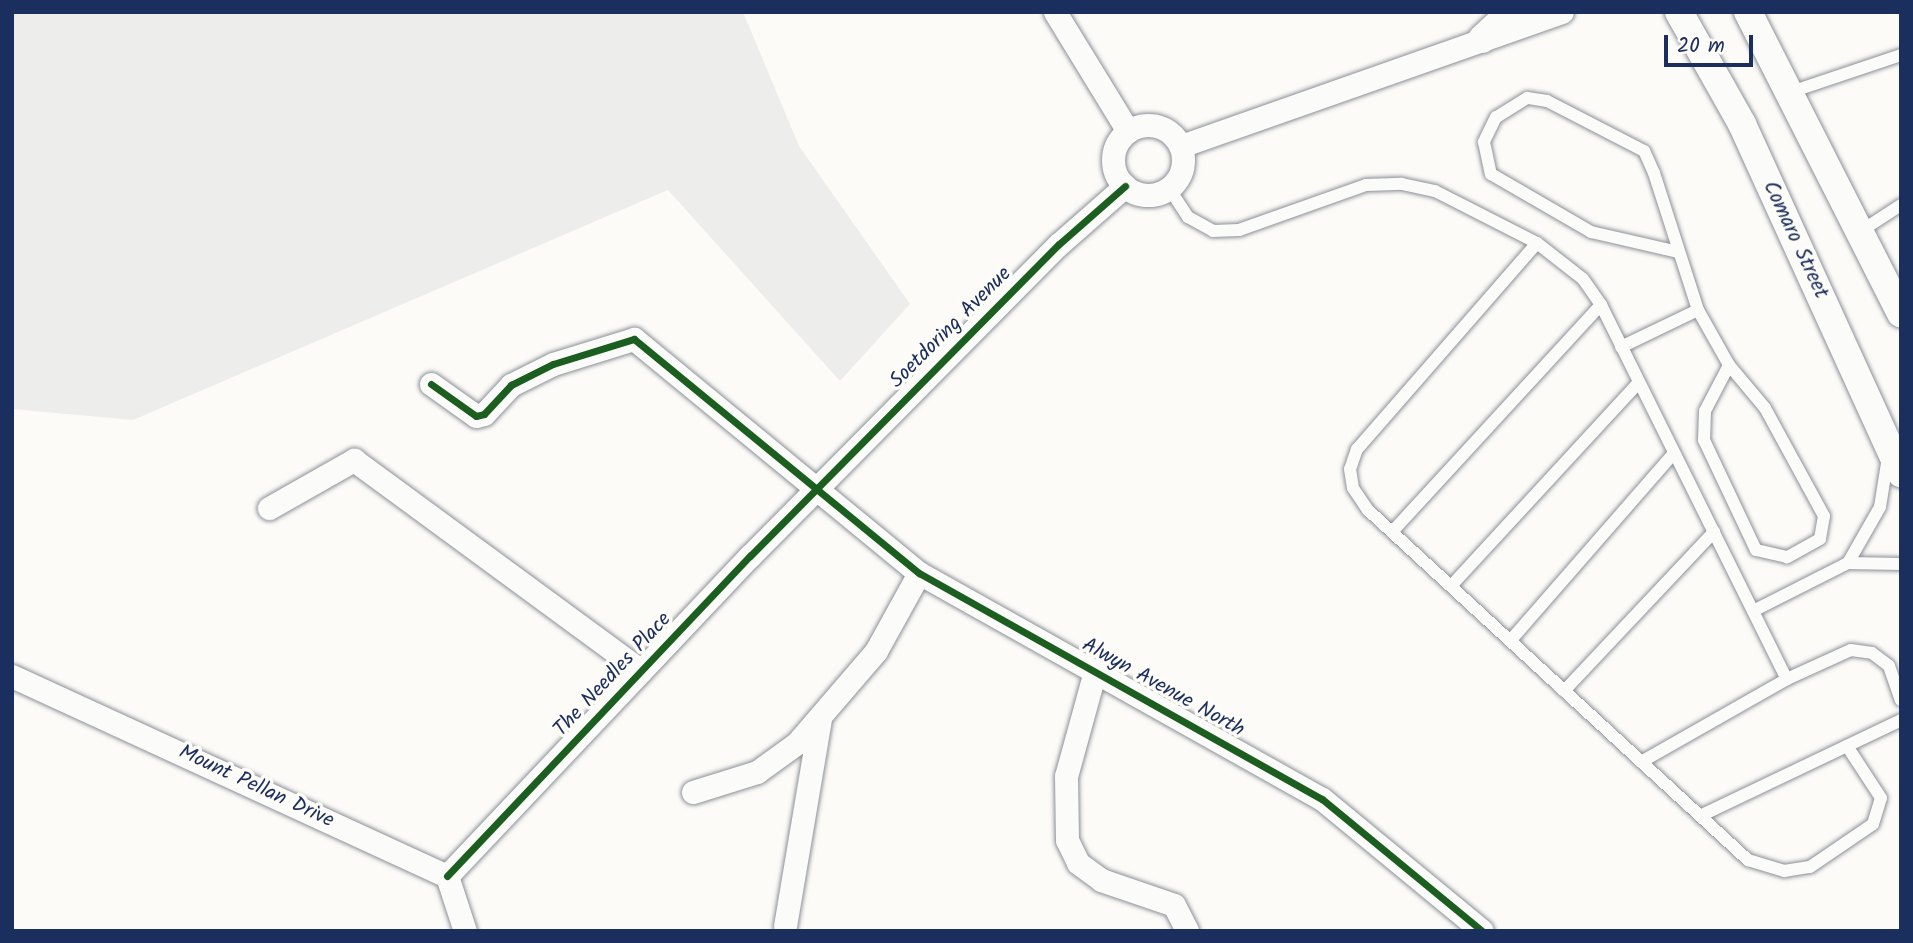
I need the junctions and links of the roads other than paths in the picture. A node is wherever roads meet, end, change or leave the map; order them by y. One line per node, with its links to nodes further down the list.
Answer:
1 (1055, 12): 9 (street)
2 (1511, 12): 6 (street)
3 (1562, 12): 6 (street)
4 (1679, 12): 25 (street, Comaro Street)
5 (1748, 12): 8 (street)
6 (1482, 39): 10 (street)
7 (1901, 55): 8 (lane)
8 (1791, 92): 14 (street)
9 (1128, 131): 10 (street); 11 (street)
10 (1181, 146): 12 (street)
11 (1125, 186): 12 (street); 26 (street, Soetdoring Avenue)
12 (1169, 188): 15 (lane)
13 (1901, 205): 14 (lane)
14 (1861, 231): 17 (street)
15 (1537, 243): 18 (lane); 28 (lane)
16 (1678, 252): 16 (lane); 19 (lane)
17 (1898, 301)
18 (1601, 306): 20 (lane); 28 (lane)
19 (1698, 310): 20 (lane); 21 (lane)
20 (1621, 347): 22 (lane)
21 (1729, 365): 21 (lane)
22 (1639, 382): 24 (lane); 33 (lane)
23 (431, 384): 26 (street, Alwyn Avenue North)
24 (1674, 453): 29 (lane); 35 (lane)
25 (1895, 461): 30 (lane)
26 (810, 495): 32 (street, Alwyn Avenue North); 36 (street, The Needles Place)
27 (269, 508): 36 (street)
28 (1392, 532): 33 (lane)
29 (1714, 532): 34 (lane); 40 (lane)
30 (1848, 563): 31 (lane); 34 (lane)
31 (1901, 564)
32 (919, 573): 37 (street, Alwyn Avenue North); 42 (street)
33 (1451, 586): 35 (lane)
34 (1753, 611): 39 (lane)
35 (1510, 641): 40 (lane)
36 (641, 671): 48 (street, The Needles Place)
37 (1095, 671): 50 (street); 52 (street, Alwyn Avenue North)
38 (12, 676): 48 (street, Mount Pellan Drive)
39 (1787, 679): 41 (lane); 45 (lane)
40 (1564, 691): 45 (lane)
41 (1901, 700)
42 (820, 718): 46 (street); 49 (street)
43 (1901, 720): 44 (lane)
44 (1847, 746): 47 (lane); 47 (lane)
45 (1641, 761): 47 (lane)
46 (693, 792)
47 (1700, 816)
48 (447, 876): 51 (street)
49 (785, 926)
50 (1190, 930)
51 (465, 931)
52 (1482, 931)

